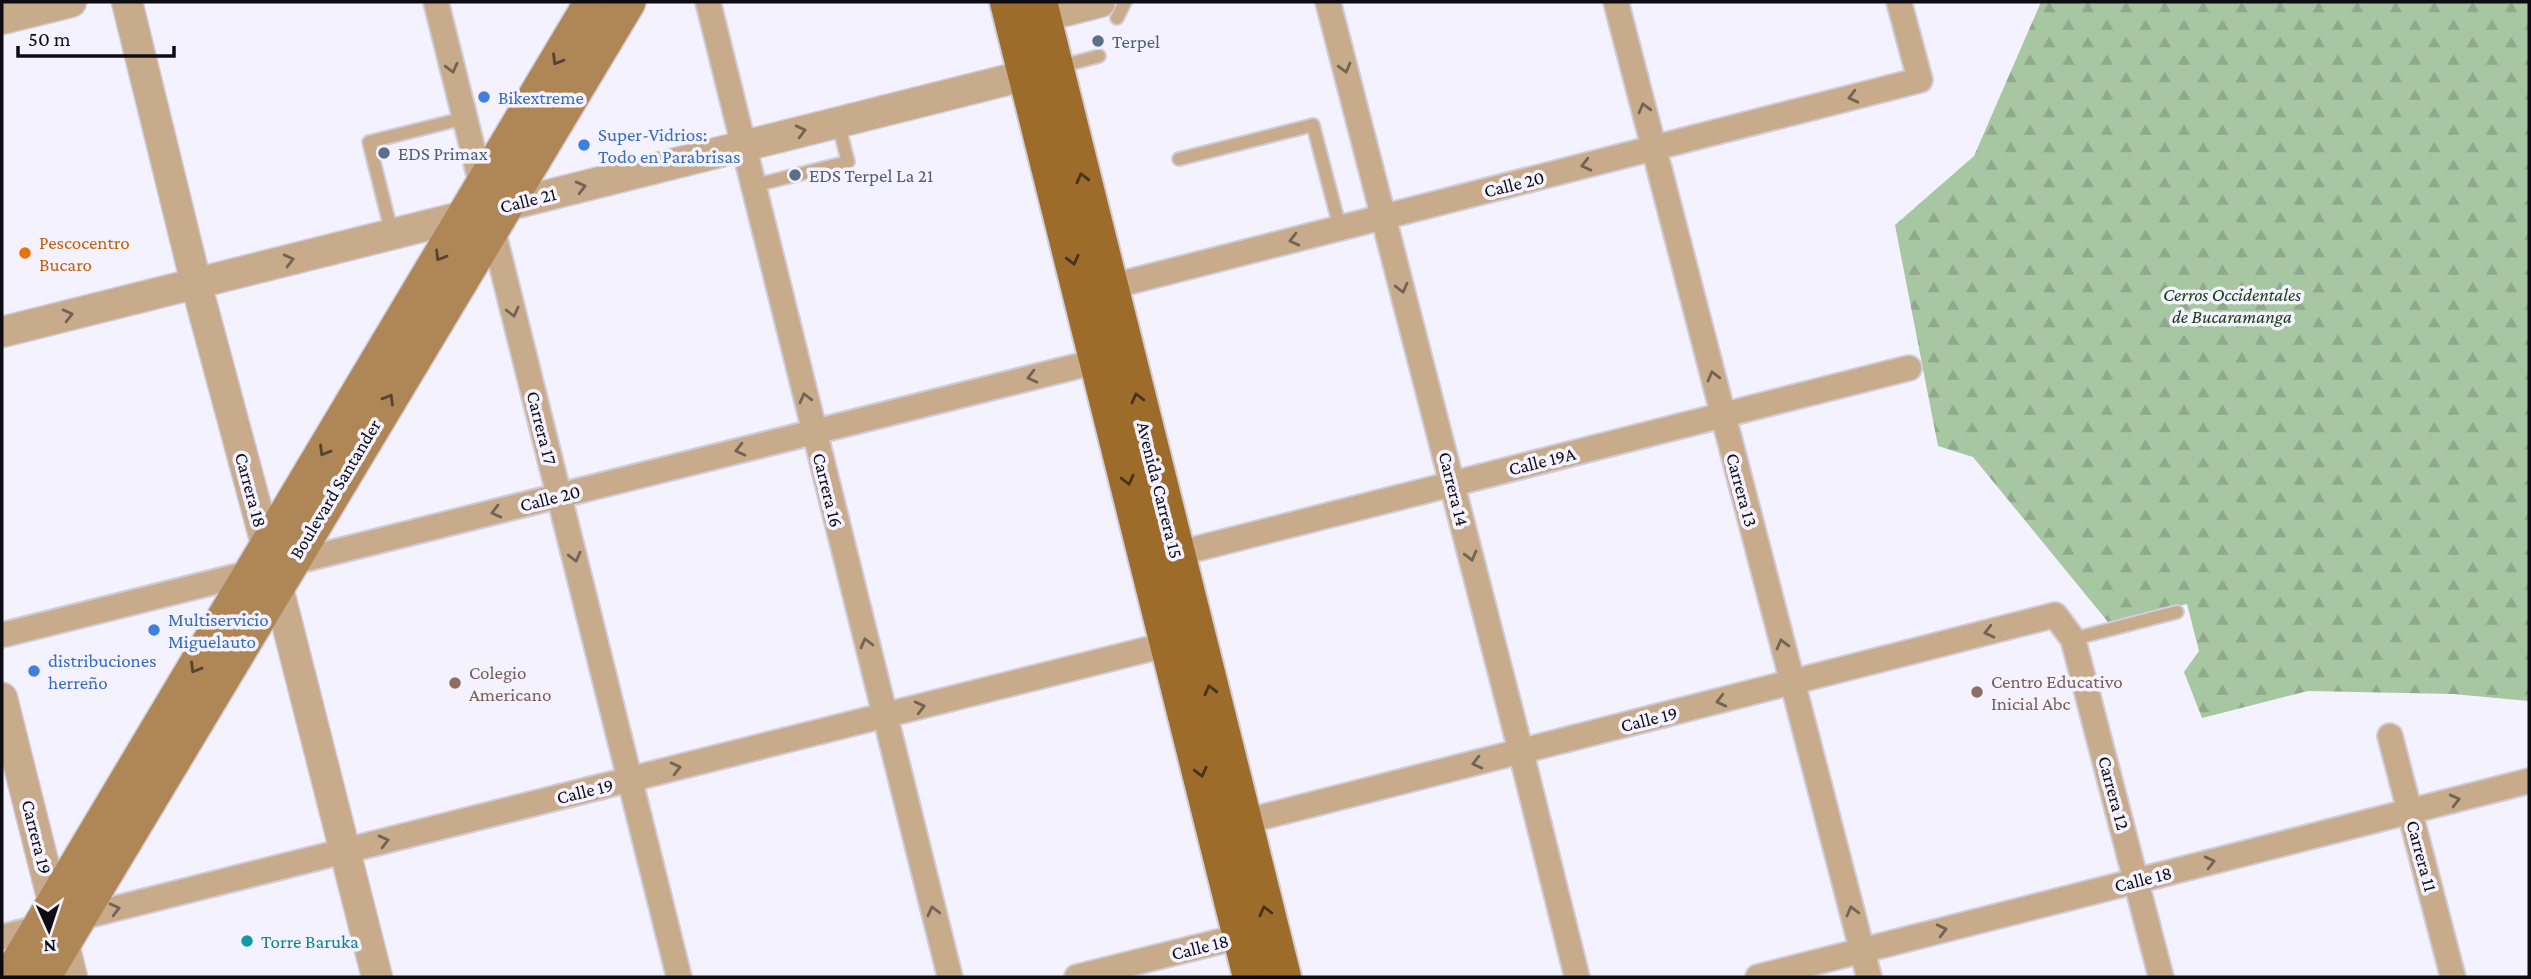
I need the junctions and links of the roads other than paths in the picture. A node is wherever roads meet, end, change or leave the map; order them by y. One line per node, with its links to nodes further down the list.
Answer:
1 (71, 2): 13 (street)
2 (127, 2): 26 (street, Carrera 18)
3 (436, 2): 16 (street, Carrera 17, one-way to 16)
4 (592, 2): 22 (main road, Boulevard Santander, one-way to 22)
5 (628, 2): 22 (main road, Boulevard Santander)
6 (708, 2): 18 (street, Carrera 16)
7 (1125, 2): 11 (lane)
8 (1328, 2): 23 (street, Carrera 14, one-way to 23)
9 (1616, 2): 19 (street, Carrera 13, one-way to 9)
10 (1899, 2): 19 (street, Calle 20, one-way to 19)
11 (1108, 10): 12 (street)
12 (1026, 11): 15 (main road, Avenida Carrera 15)
13 (2, 19)
14 (1098, 56): 15 (lane)
15 (1041, 71): 17 (street, Calle 21); 27 (main road, Avenida Carrera 15, one-way to 15); 29 (main road, Avenida Carrera 15, one-way to 29)
16 (465, 118): 22 (street, Carrera 17); 25 (lane)
17 (838, 122): 18 (street, Calle 21, one-way to 17); 21 (lane)
18 (743, 146): 21 (street, Carrera 16); 22 (street, Calle 21, one-way to 18)
19 (1654, 148): 23 (street, Calle 20, one-way to 23); 31 (street, Carrera 13, one-way to 19)
20 (1179, 159): 24 (lane)
21 (752, 186): 32 (street, Carrera 16, one-way to 21)
22 (486, 209): 25 (street, Calle 21); 34 (street, Carrera 17, one-way to 34); 36 (main road, Boulevard Santander)
23 (1384, 217): 24 (street, Calle 20); 33 (street, Carrera 14, one-way to 33)
24 (1340, 228): 27 (street, Calle 20, one-way to 27)
25 (392, 234): 26 (street, Calle 21, one-way to 25)
26 (196, 283): 28 (street, Calle 21, one-way to 26); 36 (street, Carrera 18)
27 (1109, 287): 35 (main road, Avenida Carrera 15, one-way to 27)
28 (2, 332)
29 (1098, 361): 32 (street, Calle 20, one-way to 32); 41 (main road, Avenida Carrera 15, one-way to 41)
30 (1909, 368): 31 (street, Calle 19A)
31 (1723, 416): 33 (street, Calle 19A); 42 (street, Carrera 13, one-way to 31)
32 (814, 432): 34 (street, Calle 20, one-way to 34); 44 (street, Carrera 16, one-way to 32)
33 (1452, 484): 35 (street, Calle 19A); 46 (street, Carrera 14, one-way to 46)
34 (559, 496): 36 (street, Calle 20, one-way to 36); 47 (street, Carrera 17, one-way to 47)
35 (1176, 554): 50 (main road, Avenida Carrera 15, one-way to 35)
36 (272, 568): 39 (street, Calle 20); 51 (street, Carrera 18); 53 (main road, Boulevard Santander)
37 (2178, 612): 40 (lane)
38 (2055, 615): 40 (street, Carrera 12); 42 (street, Calle 19, one-way to 42)
39 (2, 635)
40 (2073, 639): 52 (street, Carrera 12)
41 (1169, 644): 44 (street, Calle 19, one-way to 41); 54 (main road, Avenida Carrera 15, one-way to 54)
42 (1792, 682): 46 (street, Calle 19, one-way to 46); 56 (street, Carrera 13, one-way to 42)
43 (2, 698): 53 (street, Carrera 19)
44 (884, 716): 47 (street, Calle 19, one-way to 44); 62 (street, Carrera 16, one-way to 44)
45 (2390, 736): 49 (street, Carrera 11)
46 (1521, 751): 50 (street, Calle 19, one-way to 50); 66 (street, Carrera 14)
47 (630, 779): 51 (street, Calle 19, one-way to 47); 61 (street, Carrera 17)
48 (2529, 781): 49 (street, Calle 18, one-way to 48)
49 (2410, 811): 52 (street, Calle 18, one-way to 49); 70 (street, Carrera 11)
50 (1243, 822): 65 (main road, Avenida Carrera 15, one-way to 50)
51 (345, 851): 53 (street, Calle 19, one-way to 51); 60 (street, Carrera 18)
52 (2137, 881): 56 (street, Calle 18, one-way to 52); 69 (street, Carrera 12)
53 (59, 923): 55 (street, Calle 19); 57 (main road, Boulevard Santander); 58 (main road, Boulevard Santander); 59 (street, Carrera 19)
54 (1242, 936): 63 (street, Calle 18); 64 (main road, Avenida Carrera 15)
55 (2, 937)
56 (1862, 951): 67 (street, Calle 18); 68 (street, Carrera 13)
57 (10, 977)
58 (43, 977)
59 (72, 977)
60 (377, 977)
61 (679, 977)
62 (950, 977)
63 (1077, 977)
64 (1252, 977)
65 (1282, 977)
66 (1577, 977)
67 (1758, 977)
68 (1869, 977)
69 (2161, 977)
70 (2454, 977)

